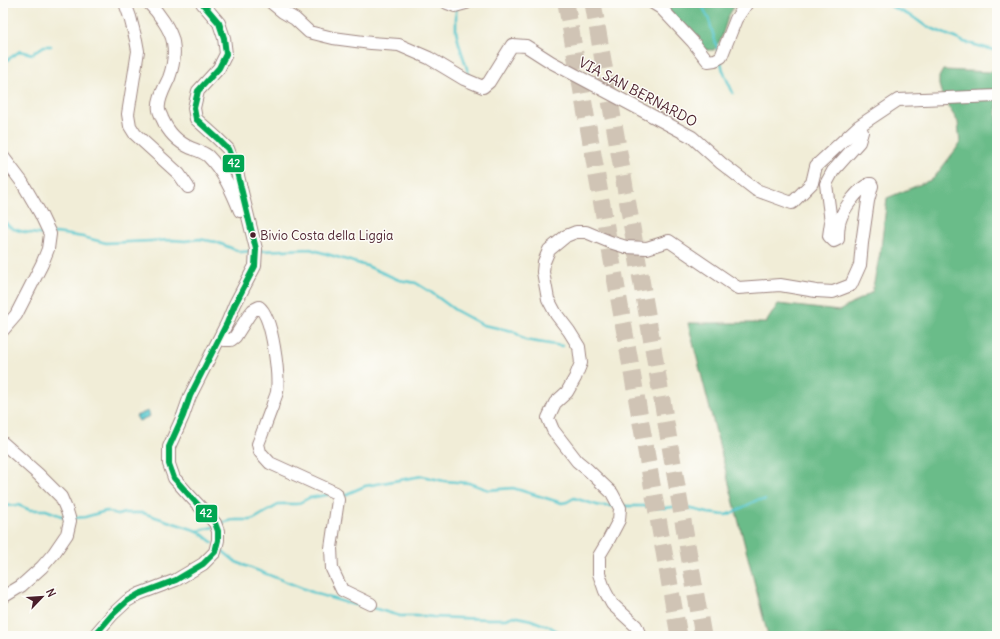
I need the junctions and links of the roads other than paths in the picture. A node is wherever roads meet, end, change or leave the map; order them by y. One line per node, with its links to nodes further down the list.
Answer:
1 (125, 3): 12 (street)
2 (149, 3): 13 (street)
3 (202, 3): 13 (street)
4 (272, 3): 10 (street, VIA SAN BERNARDO)
5 (447, 3): 6 (street)
6 (466, 3)
7 (653, 3): 8 (street)
8 (747, 3)
9 (997, 96): 10 (street, VIA SAN BERNARDO)
10 (859, 126): 20 (street)
11 (3, 156): 14 (street)
12 (188, 187)
13 (252, 233): 15 (street)
14 (3, 330)
15 (220, 337): 18 (street); 19 (street)
16 (3, 443): 17 (street)
17 (3, 597)
18 (371, 604)
19 (94, 636)
20 (640, 636)

